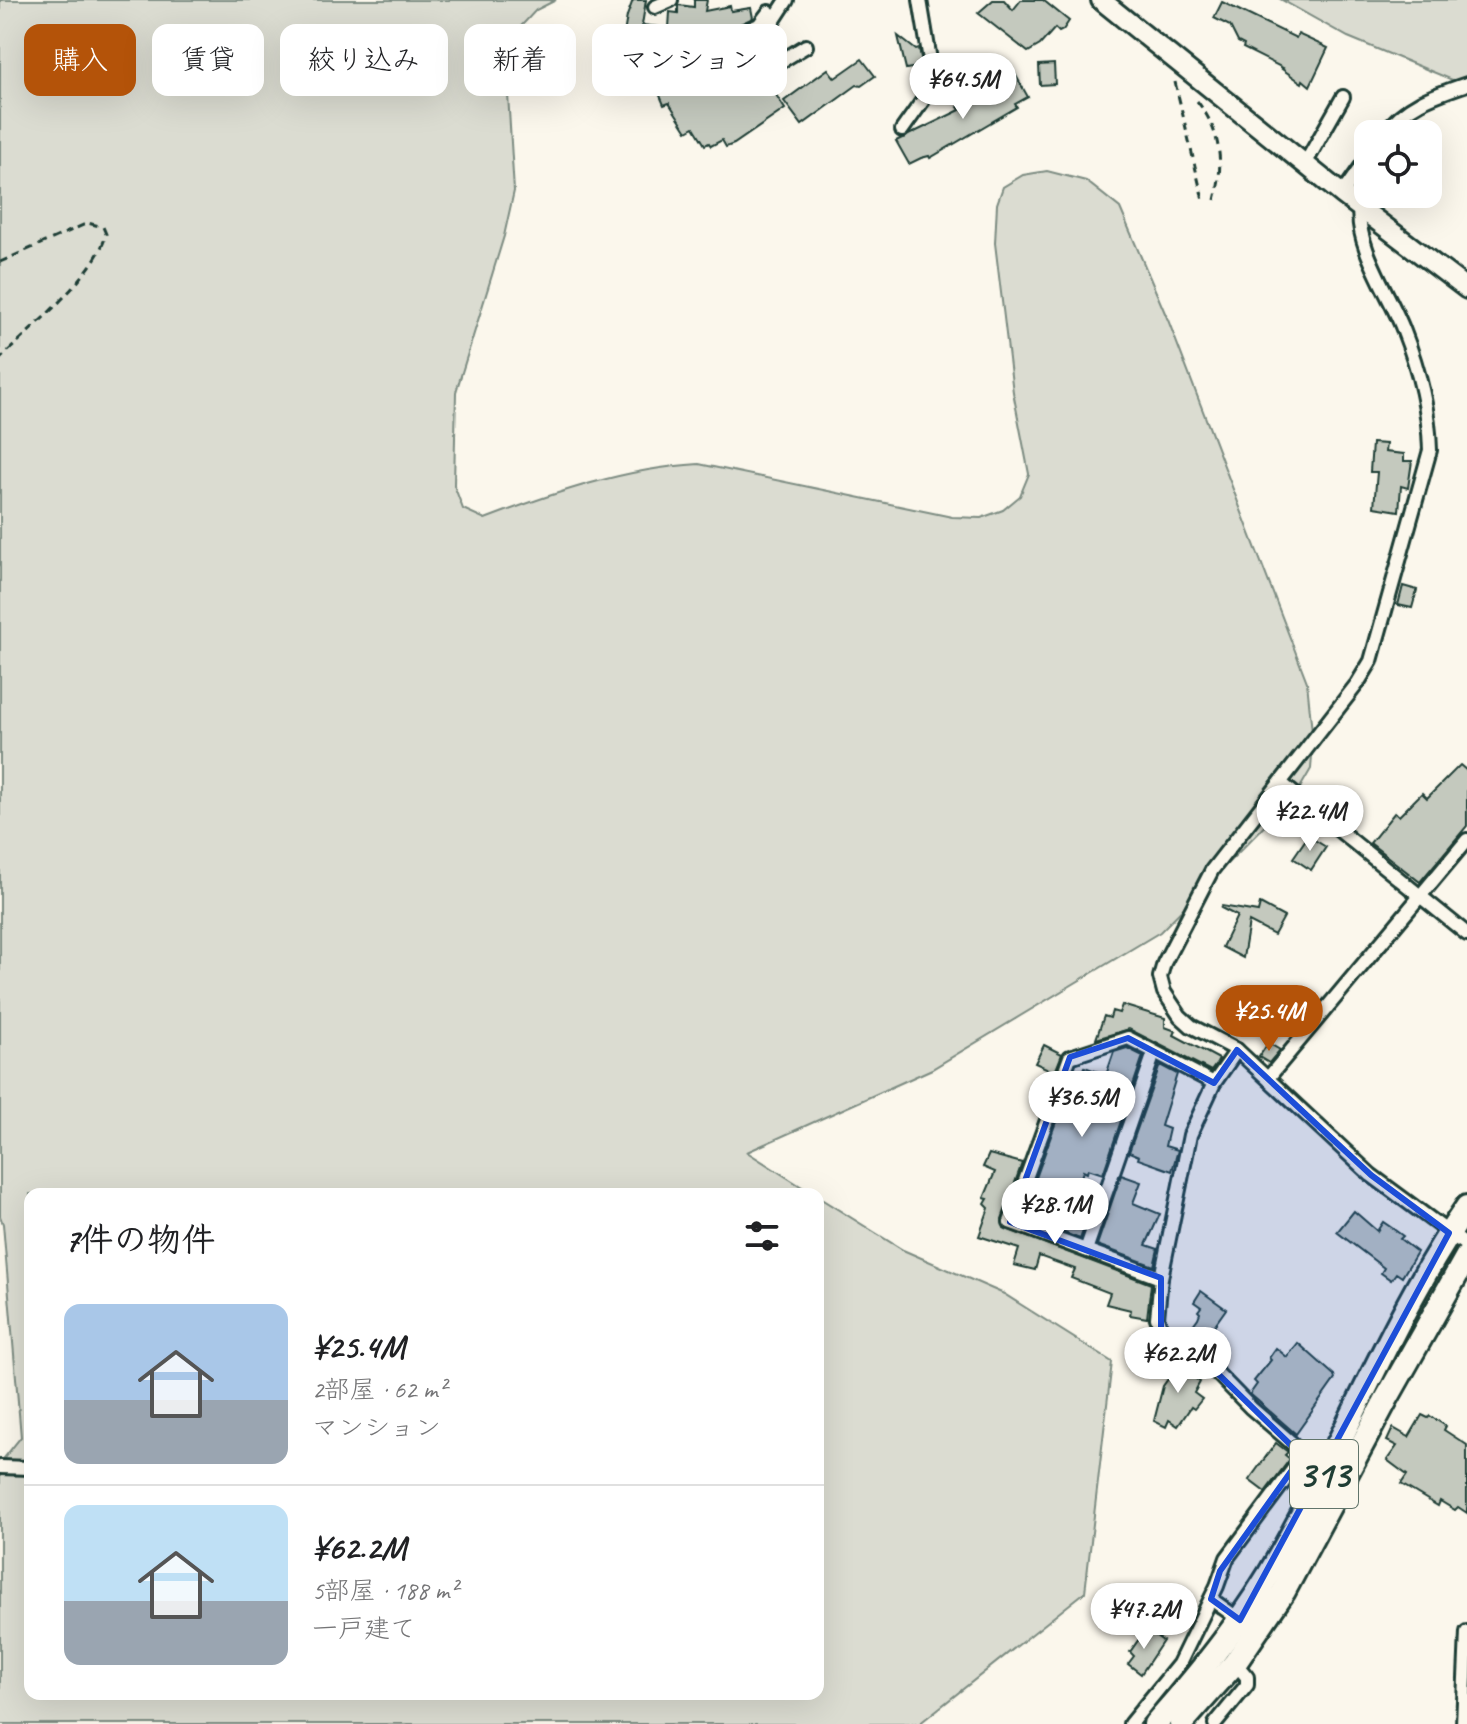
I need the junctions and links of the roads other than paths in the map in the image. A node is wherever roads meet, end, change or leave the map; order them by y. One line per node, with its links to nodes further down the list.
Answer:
1 (671, 0): 5 (street)
2 (920, 0): 10 (street)
3 (1101, 0): 16 (main road)
4 (783, 5): 6 (street); 7 (street)
5 (655, 7)
6 (760, 24)
7 (770, 24)
8 (806, 46): 9 (street)
9 (787, 58)
10 (938, 79): 12 (street); 15 (street)
11 (1467, 84): 14 (street)
12 (952, 92)
13 (1343, 97): 16 (street)
14 (1394, 120)
15 (902, 130)
16 (1305, 164): 18 (main road)
17 (1354, 177): 18 (street)
18 (1342, 194): 19 (main road)
19 (1354, 203)
20 (1360, 208): 23 (street)
21 (1361, 208): 22 (main road)
22 (1467, 289)
23 (1282, 784): 25 (street); 27 (street)
24 (1467, 840): 25 (street)
25 (1419, 896): 26 (street); 29 (street)
26 (1467, 934)
27 (1237, 1050): 29 (street); 30 (street)
28 (1154, 1053): 30 (street); 33 (street); 33 (street)
29 (1268, 1078): 32 (street)
30 (1214, 1083): 35 (street)
31 (1467, 1207): 32 (highway, 313)
32 (1458, 1240): 39 (highway, 313)
33 (1086, 1250): 35 (street)
34 (1467, 1256): 41 (highway, 313)
35 (1161, 1278): 38 (street)
36 (0, 1467): 37 (street)
37 (24, 1468)
38 (1211, 1599): 39 (street); 42 (street)
39 (1240, 1620): 43 (highway, 313)
40 (1467, 1632): 46 (street)
41 (1235, 1663): 44 (highway, 313); 45 (street)
42 (1130, 1724)
43 (1155, 1724)
44 (1181, 1724)
45 (1215, 1724)
46 (1463, 1724)

